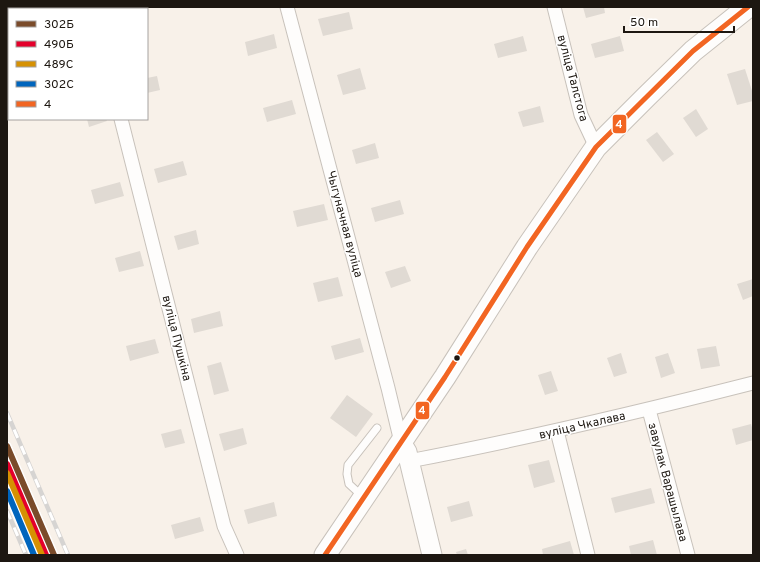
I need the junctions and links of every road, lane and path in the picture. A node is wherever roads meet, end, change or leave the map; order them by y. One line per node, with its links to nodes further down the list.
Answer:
1 (287, 7): 10 (street, Чыгуначная вуліца)
2 (554, 7): 5 (street, вуліца Талстога)
3 (748, 7): 5 (main road)
4 (121, 120): 13 (street, вуліца Пушкіна)
5 (596, 147): 10 (main road)
6 (753, 383): 7 (street, вуліца Чкалава)
7 (649, 410): 9 (street, вуліца Чкалава); 17 (street, завулак Варашылава)
8 (377, 428): 12 (lane)
9 (557, 431): 11 (street, вуліца Чкалава); 16 (street)
10 (401, 442): 11 (main road); 12 (main road)
11 (409, 461): 15 (main road)
12 (364, 497): 14 (main road)
13 (237, 555)
14 (325, 555)
15 (432, 555)
16 (588, 555)
17 (688, 555)

